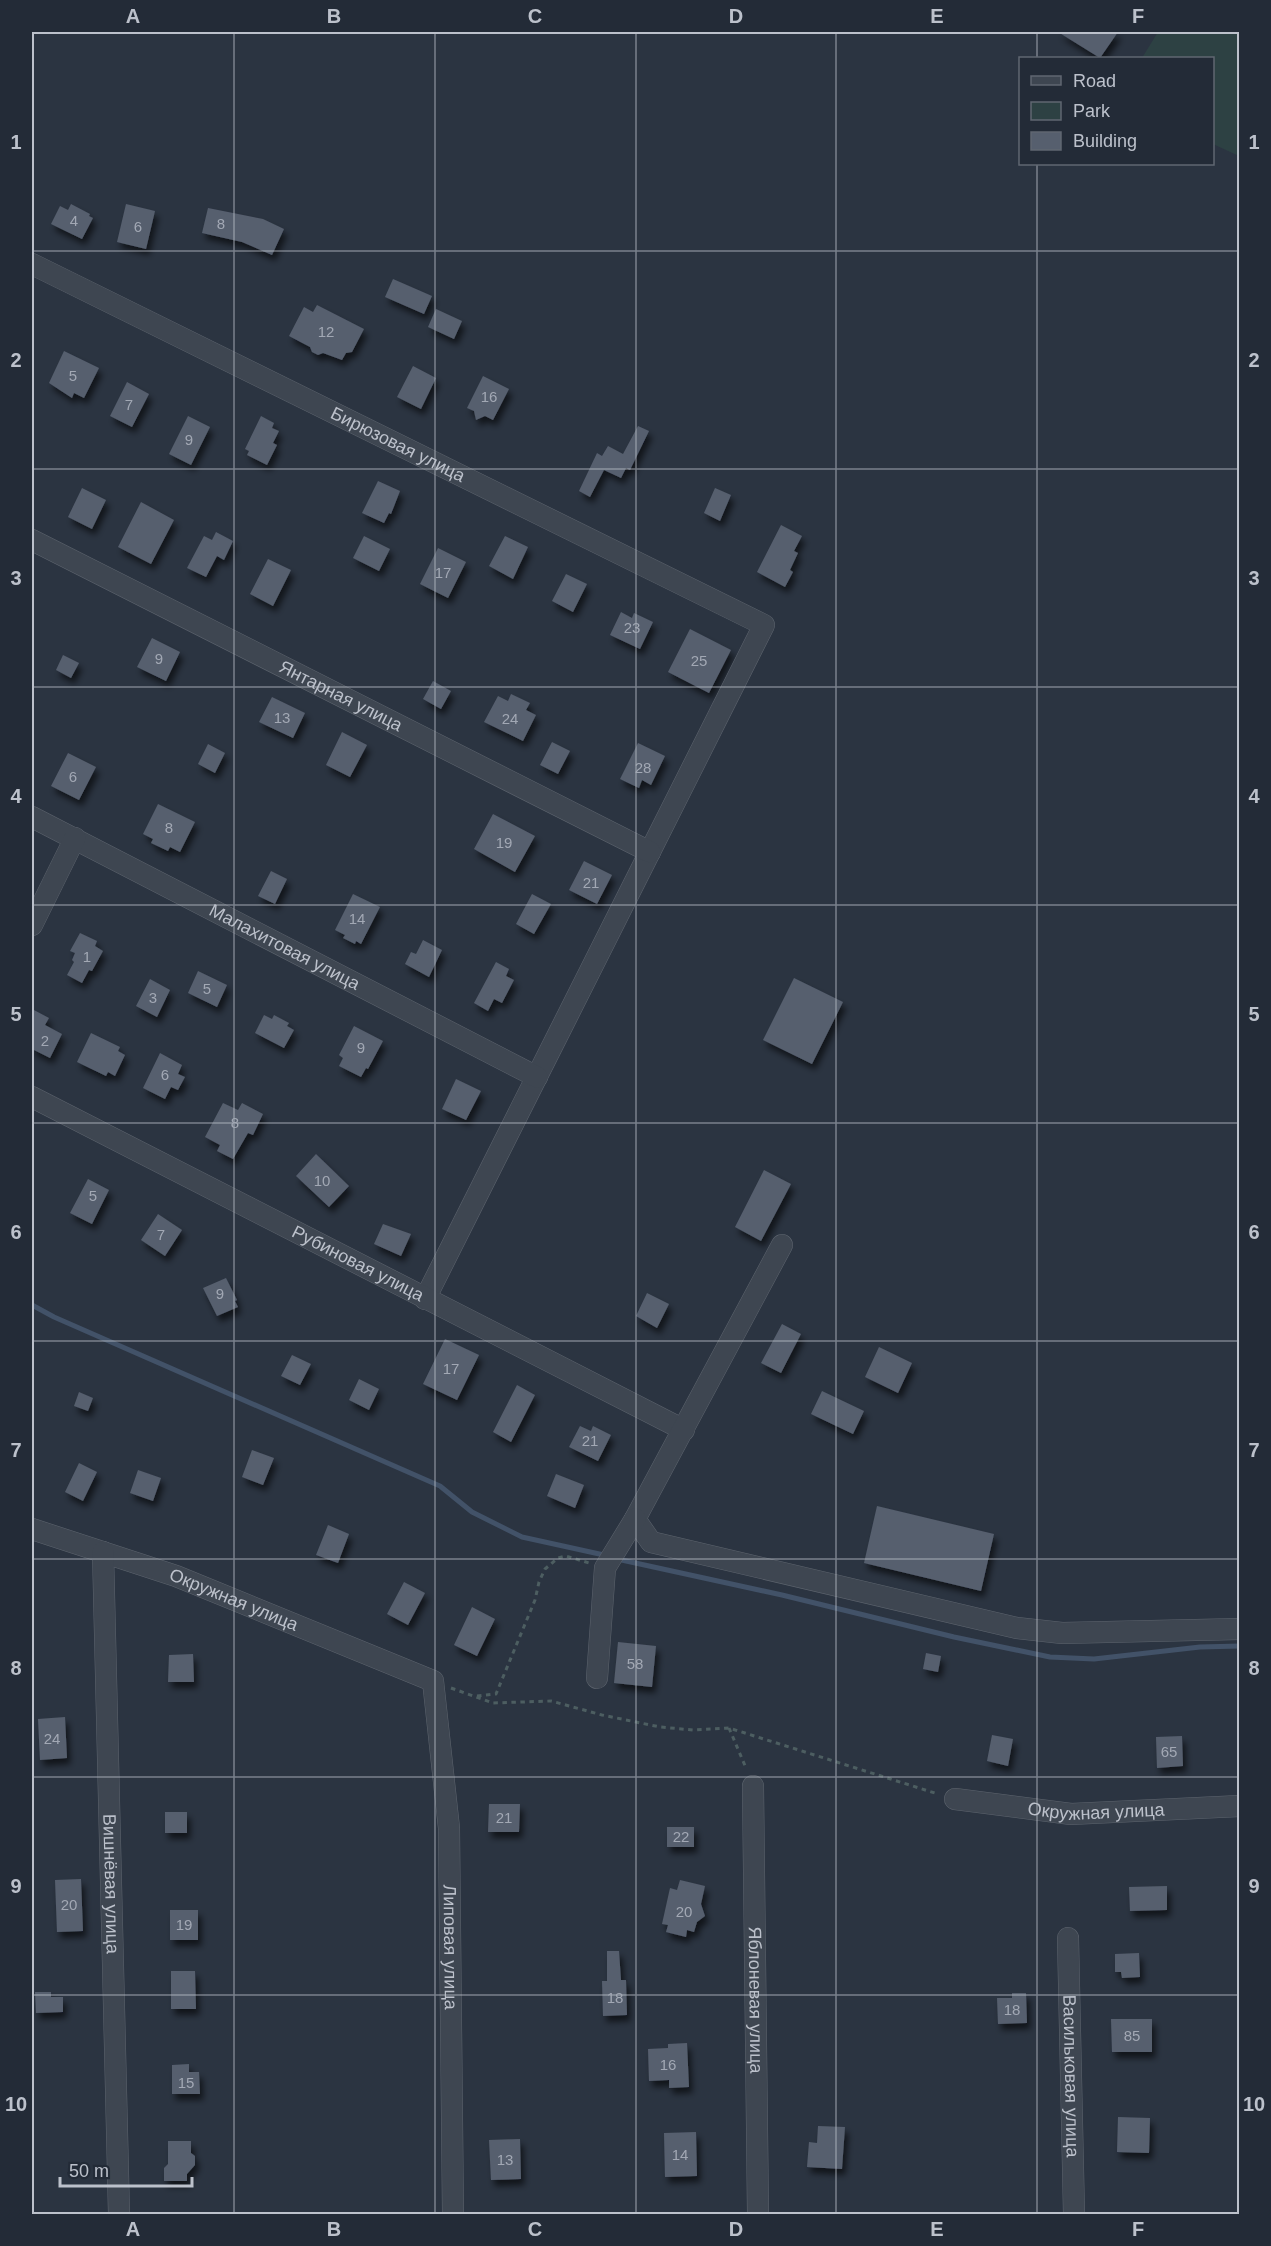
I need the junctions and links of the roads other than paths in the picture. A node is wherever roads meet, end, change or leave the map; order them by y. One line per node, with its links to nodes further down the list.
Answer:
1 (32, 264): 5 (street, Бирюзовая улица)
2 (32, 540): 5 (street, Янтарная улица)
3 (32, 817): 4 (street, Малахитовая улица)
4 (75, 838): 6 (street); 7 (street, Малахитовая улица)
5 (650, 852): 7 (street)
6 (32, 925)
7 (537, 1077): 10 (street)
8 (32, 1098): 10 (street, Рубиновая улица)
9 (782, 1245): 11 (street)
10 (425, 1299): 11 (street, Рубиновая улица)
11 (684, 1430): 12 (street)
12 (635, 1518): 15 (street); 16 (street)
13 (32, 1529): 14 (street, Окружная улица)
14 (103, 1552): 17 (street, Окружная улица); 22 (street, Вишнёвая улица)
15 (1237, 1622)
16 (597, 1678)
17 (433, 1681): 23 (street, Липовая улица)
18 (753, 1786): 24 (street, Яблоневая улица)
19 (954, 1799): 20 (street, Окружная улица)
20 (1239, 1806)
21 (1068, 1938): 25 (street, Васильковая улица)
22 (119, 2214)
23 (453, 2214)
24 (758, 2214)
25 (1074, 2214)

